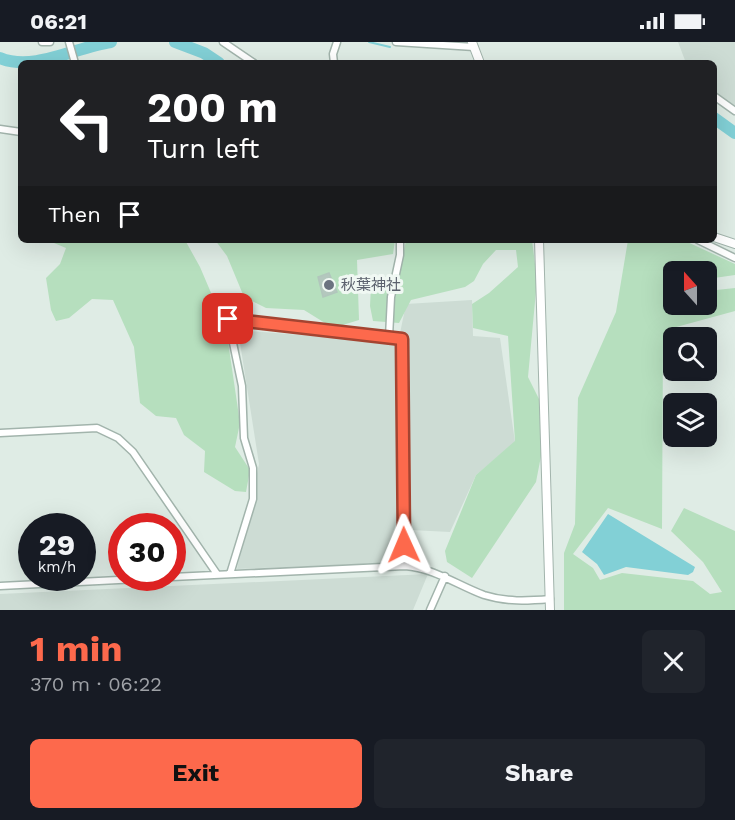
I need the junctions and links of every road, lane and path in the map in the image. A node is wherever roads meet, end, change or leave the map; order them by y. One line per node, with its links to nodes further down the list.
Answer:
1 (42, 42): 2 (street)
2 (50, 42)
3 (69, 42): 8 (street)
4 (223, 42): 9 (street)
5 (337, 42): 10 (street)
6 (396, 42): 7 (street)
7 (473, 45): 11 (street)
8 (74, 60)
9 (250, 60)
10 (334, 60)
11 (479, 60)
12 (717, 98): 13 (street)
13 (735, 111)
14 (0, 129): 15 (street)
15 (18, 132)
16 (717, 238): 20 (street)
17 (400, 243): 22 (street)
18 (540, 243): 31 (street)
19 (704, 243): 21 (street)
20 (735, 244)
21 (735, 258)
22 (389, 337): 24 (street); 26 (street)
23 (0, 433): 25 (street)
24 (405, 566): 26 (street); 28 (street)
25 (217, 574): 26 (street); 27 (street)
26 (230, 574)
27 (186, 576)
28 (445, 576): 31 (street); 32 (street)
29 (108, 581): 30 (street)
30 (0, 586)
31 (550, 599): 33 (street)
32 (430, 610)
33 (550, 610)

